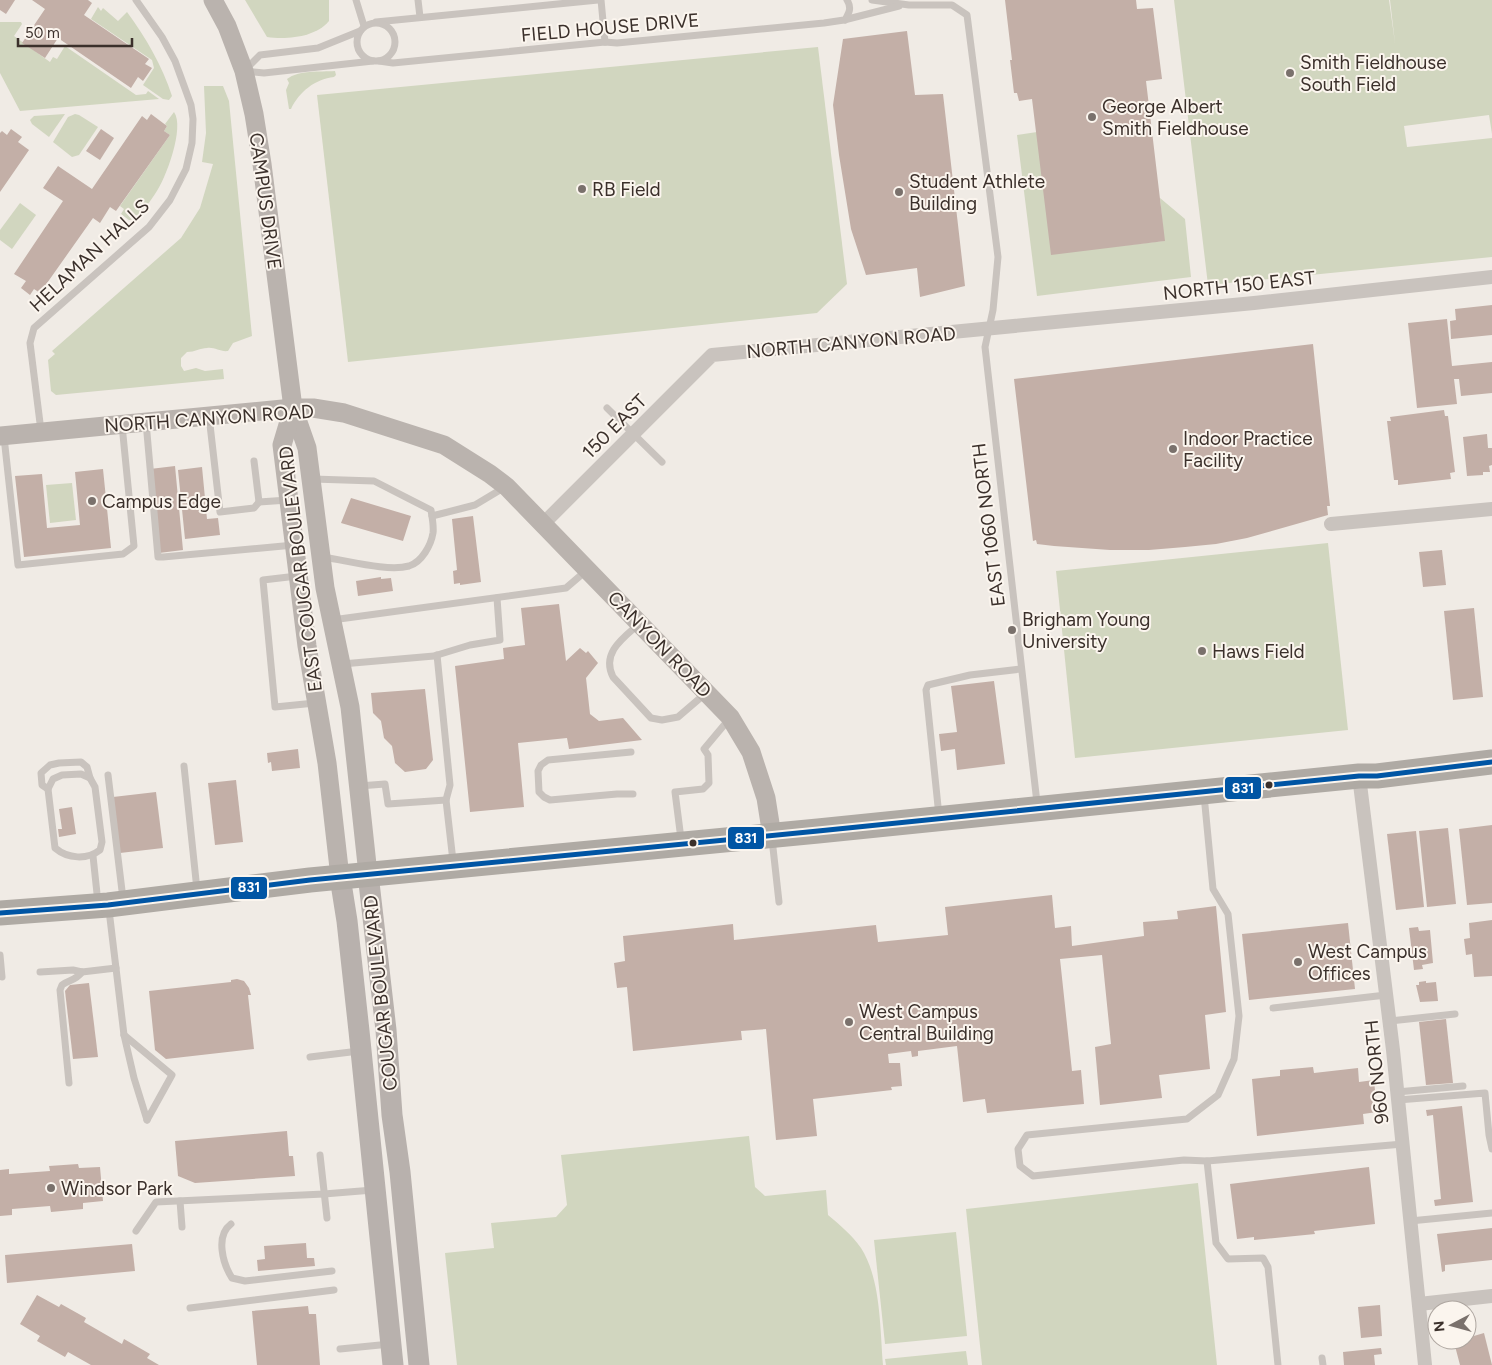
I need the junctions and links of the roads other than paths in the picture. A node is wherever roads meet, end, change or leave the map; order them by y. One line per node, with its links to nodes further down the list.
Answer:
1 (136, 0): 24 (lane, HELAMAN HALLS)
2 (213, 0): 15 (main road, CAMPUS DRIVE)
3 (356, 0): 12 (lane)
4 (418, 0): 9 (lane)
5 (600, 0): 9 (lane, FIELD HOUSE DRIVE); 13 (lane)
6 (847, 0): 10 (lane)
7 (872, 0): 8 (lane, FIELD HOUSE DRIVE)
8 (909, 4): 10 (lane, FIELD HOUSE DRIVE); 17 (lane, FIELD HOUSE DRIVE)
9 (420, 17): 11 (lane, FIELD HOUSE DRIVE)
10 (844, 20): 13 (lane, FIELD HOUSE DRIVE)
11 (376, 22): 12 (lane); 14 (lane)
12 (362, 29): 14 (lane); 15 (lane)
13 (605, 42): 14 (lane, FIELD HOUSE DRIVE)
14 (376, 61): 15 (lane, FIELD HOUSE DRIVE)
15 (244, 70): 19 (main road, CAMPUS DRIVE)
16 (1492, 277): 17 (street, NORTH 150 EAST)
17 (990, 327): 18 (street, NORTH CANYON ROAD); 47 (lane, EAST 1060 NORTH)
18 (712, 355): 25 (street, 150 EAST)
19 (293, 408): 21 (main road, NORTH CANYON ROAD); 27 (main road, NORTH CANYON ROAD); 30 (main road, EAST COUGAR BOULEVARD); 32 (main road, EAST COUGAR BOULEVARD)
20 (607, 408): 25 (lane)
21 (209, 416): 22 (main road, NORTH CANYON ROAD); 33 (lane)
22 (146, 422): 23 (main road, NORTH CANYON ROAD); 38 (lane)
23 (122, 424): 24 (main road, NORTH CANYON ROAD); 26 (lane)
24 (41, 432): 26 (main road, NORTH CANYON ROAD)
25 (634, 433): 29 (lane); 36 (street, 150 EAST)
26 (2, 435)
27 (444, 446): 31 (main road, CANYON ROAD)
28 (254, 461): 33 (lane)
29 (662, 462)
30 (311, 479): 35 (lane); 39 (main road, EAST COUGAR BOULEVARD)
31 (507, 487): 35 (lane); 36 (main road, CANYON ROAD)
32 (288, 500): 33 (lane); 38 (main road, EAST COUGAR BOULEVARD)
33 (259, 502)
34 (1492, 509): 37 (street)
35 (432, 516): 39 (lane)
36 (543, 524): 40 (main road, CANYON ROAD)
37 (1331, 524)
38 (294, 545): 41 (main road, EAST COUGAR BOULEVARD)
39 (321, 557): 43 (main road, EAST COUGAR BOULEVARD)
40 (588, 570): 42 (lane); 44 (main road, CANYON ROAD)
41 (298, 576): 49 (main road, EAST COUGAR BOULEVARD); 49 (lane)
42 (498, 598): 43 (lane); 45 (lane)
43 (331, 612): 46 (main road, COUGAR BOULEVARD)
44 (639, 624): 48 (main road, CANYON ROAD); 48 (lane)
45 (437, 655): 46 (lane); 61 (lane)
46 (341, 664): 57 (main road, COUGAR BOULEVARD)
47 (1021, 669): 62 (lane, EAST 1060 NORTH); 63 (lane)
48 (706, 693): 50 (main road, CANYON ROAD)
49 (318, 711): 69 (main road, COUGAR BOULEVARD)
50 (730, 717): 64 (main road, CANYON ROAD); 65 (lane)
51 (631, 752): 60 (lane)
52 (1492, 762): 55 (highway)
53 (184, 766): 70 (lane)
54 (108, 776): 72 (lane)
55 (1359, 776): 59 (highway); 79 (street, 960 NORTH)
56 (90, 778): 58 (lane); 58 (lane); 66 (lane)
57 (359, 786): 61 (lane); 68 (main road, COUGAR BOULEVARD)
58 (48, 789): 66 (lane)
59 (1204, 793): 62 (highway); 92 (lane)
60 (633, 794)
61 (446, 800): 67 (lane)
62 (1038, 809): 63 (highway)
63 (940, 819): 64 (highway)
64 (772, 836): 65 (highway); 71 (lane, CANYON ROAD)
65 (682, 844): 67 (highway)
66 (93, 856): 72 (lane)
67 (454, 866): 68 (highway)
68 (368, 874): 69 (highway); 109 (main road, COUGAR BOULEVARD)
69 (340, 877): 70 (highway); 84 (main road, COUGAR BOULEVARD)
70 (198, 893): 72 (highway)
71 (779, 902)
72 (110, 904): 73 (highway); 75 (lane)
73 (0, 913)
74 (0, 956): 78 (lane)
75 (116, 968): 77 (lane); 83 (lane)
76 (40, 972): 77 (lane)
77 (82, 972): 86 (lane)
78 (2, 977)
79 (1386, 994): 80 (lane); 82 (street, 960 NORTH)
80 (1273, 1008)
81 (1455, 1014): 82 (lane)
82 (1390, 1022): 88 (street, 960 NORTH)
83 (124, 1035): 83 (lane)
84 (361, 1051): 85 (lane); 93 (main road, COUGAR BOULEVARD)
85 (310, 1057)
86 (69, 1083)
87 (1463, 1086): 88 (lane)
88 (1398, 1096): 89 (street, 960 NORTH); 90 (lane)
89 (1402, 1144): 92 (lane); 98 (street, 960 NORTH)
90 (1492, 1149)
91 (320, 1155): 94 (lane)
92 (1207, 1161): 110 (lane)
93 (376, 1190): 94 (lane); 108 (main road, COUGAR BOULEVARD)
94 (324, 1194): 95 (lane); 97 (lane)
95 (180, 1201): 100 (lane); 101 (lane)
96 (1492, 1212): 98 (lane)
97 (327, 1218)
98 (1410, 1221): 105 (street, 960 NORTH)
99 (231, 1224): 102 (lane)
100 (182, 1226)
101 (136, 1231)
102 (332, 1271)
103 (334, 1290): 106 (lane)
104 (1492, 1296): 105 (street)
105 (1419, 1304): 111 (street, 960 NORTH)
106 (190, 1308)
107 (340, 1349): 108 (lane)
108 (392, 1355)
109 (419, 1365)
110 (1278, 1365)
111 (1425, 1365)

